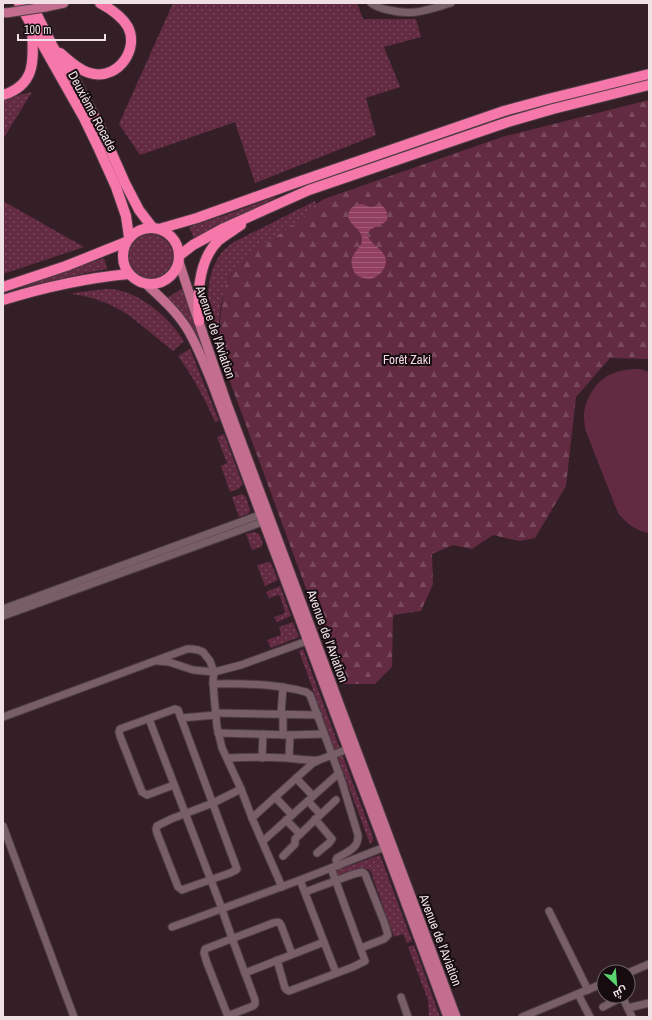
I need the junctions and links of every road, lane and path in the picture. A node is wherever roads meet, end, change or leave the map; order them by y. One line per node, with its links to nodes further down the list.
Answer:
1 (19, 3): 8 (highway, Deuxième Rocade)
2 (31, 3): 9 (highway, Deuxième Rocade)
3 (64, 3): 7 (main road, bridge)
4 (100, 3): 9 (highway)
5 (371, 3): 6 (street)
6 (451, 3)
7 (5, 14)
8 (31, 24): 12 (highway); 15 (highway, Deuxième Rocade)
9 (54, 47): 14 (highway, Deuxième Rocade)
10 (649, 74): 14 (highway)
11 (649, 85): 13 (highway)
12 (3, 95)
13 (270, 206): 16 (highway); 21 (highway)
14 (156, 228): 15 (highway); 16 (highway)
15 (127, 240): 17 (highway); 19 (highway)
16 (179, 259): 18 (highway); 21 (main road, Avenue de l'Aviation)
17 (129, 274): 18 (highway); 20 (highway)
18 (146, 284): 22 (main road, Avenue de l'Aviation)
19 (3, 287)
20 (3, 300)
21 (199, 321): 22 (main road, Avenue de l'Aviation)
22 (265, 517): 23 (street); 24 (street); 25 (main road, Avenue de l'Aviation); 96 (main road, Avenue de l'Aviation)
23 (3, 609)
24 (3, 616)
25 (308, 641): 27 (street); 40 (main road, Avenue de l'Aviation)
26 (155, 661): 27 (street); 27 (street); 33 (street)
27 (214, 672): 28 (street)
28 (213, 684): 29 (street); 30 (street)
29 (283, 687): 31 (street); 32 (street)
30 (216, 714): 31 (street); 34 (street); 36 (street)
31 (282, 714): 32 (street); 39 (street)
32 (318, 715): 38 (street)
33 (3, 717)
34 (181, 718): 35 (street); 53 (street)
35 (149, 719): 48 (street); 48 (street)
36 (218, 733): 37 (street); 42 (street)
37 (262, 734): 39 (street); 43 (street)
38 (324, 734): 39 (street); 41 (street)
39 (286, 735): 44 (street)
40 (348, 749): 41 (street); 62 (main road, Avenue de l'Aviation)
41 (332, 755): 45 (street); 46 (street)
42 (227, 758): 43 (street); 49 (street)
43 (262, 758): 44 (street)
44 (289, 758): 45 (street)
45 (319, 760): 47 (street)
46 (339, 773): 51 (street); 65 (street)
47 (296, 778): 50 (street); 51 (street)
48 (174, 785): 54 (street)
49 (241, 789): 53 (street); 57 (street)
50 (275, 797): 55 (street); 57 (street)
51 (310, 798): 55 (street); 56 (street)
52 (336, 800): 56 (street)
53 (213, 803): 54 (street); 67 (street)
54 (185, 813): 67 (street); 67 (street)
55 (292, 815): 58 (street)
56 (318, 817): 60 (street); 63 (street)
57 (252, 818): 61 (street)
58 (286, 820): 60 (street); 61 (street)
59 (3, 826): 93 (street)
60 (300, 834): 64 (street)
61 (263, 841): 70 (street)
62 (385, 847): 65 (street); 95 (main road, Avenue de l'Aviation)
63 (317, 854)
64 (283, 856)
65 (338, 866): 66 (street)
66 (331, 868): 68 (street); 69 (street)
67 (211, 880): 72 (street)
68 (300, 880): 70 (street); 71 (street)
69 (335, 881): 71 (street); 77 (street); 77 (street)
70 (282, 887): 72 (street)
71 (305, 892): 76 (street)
72 (222, 909): 74 (street); 75 (street)
73 (549, 911): 85 (street)
74 (172, 927)
75 (232, 938): 78 (street); 82 (street); 82 (street)
76 (324, 942): 78 (street); 83 (street)
77 (361, 948): 83 (street)
78 (292, 954): 79 (street)
79 (276, 960): 82 (street); 83 (street)
80 (649, 964): 81 (street)
81 (636, 970)
82 (245, 973)
83 (336, 973)
84 (596, 986): 85 (street)
85 (588, 990): 86 (street)
86 (578, 994): 97 (street); 98 (street)
87 (401, 997): 94 (street)
88 (649, 1003): 92 (street)
89 (608, 1004): 91 (street)
90 (626, 1004): 92 (street)
91 (603, 1007)
92 (628, 1008): 99 (street)
93 (74, 1017)
94 (408, 1017)
95 (448, 1017)
96 (456, 1017)
97 (522, 1017)
98 (590, 1017)
99 (632, 1017)

